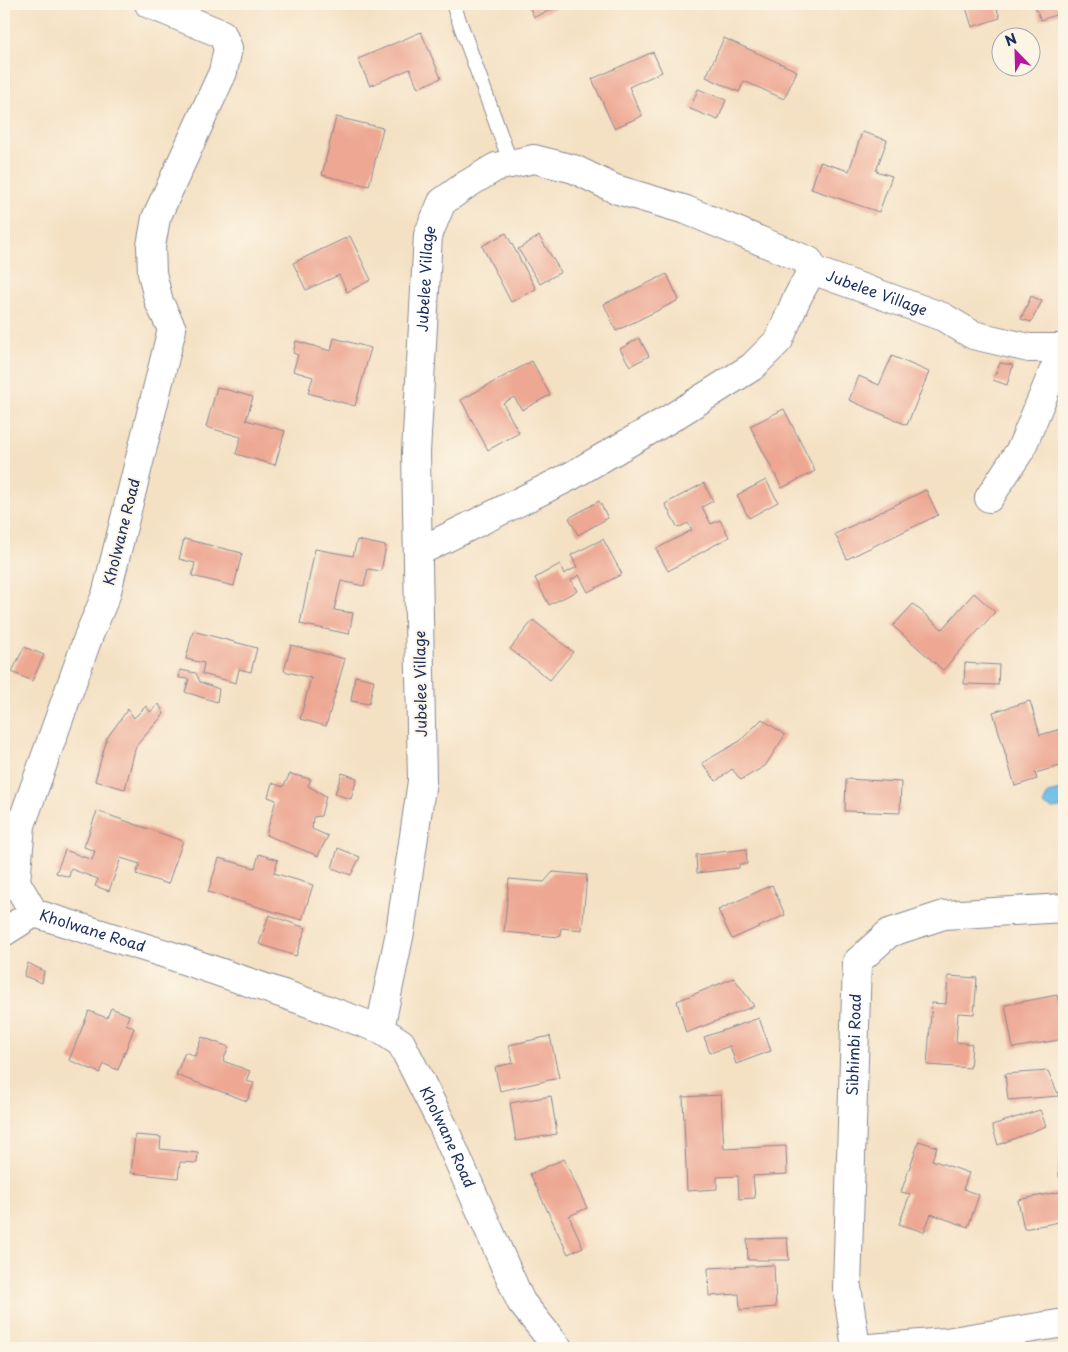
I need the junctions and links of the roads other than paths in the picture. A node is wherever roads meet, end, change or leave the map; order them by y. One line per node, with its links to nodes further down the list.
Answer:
1 (149, 4): 9 (street, Kholwane Road)
2 (453, 4): 3 (lane)
3 (510, 164): 4 (street, Jubelee Village); 7 (street, Jubelee Village)
4 (812, 270): 5 (street, Jubelee Village); 7 (street)
5 (1064, 348): 6 (street)
6 (989, 498)
7 (418, 552): 11 (street, Jubelee Village)
8 (1064, 908): 15 (street, Sibhimbi Road)
9 (34, 913): 10 (street); 11 (street, Kholwane Road)
10 (4, 932)
11 (380, 1029): 14 (street, Kholwane Road)
12 (1064, 1323): 13 (street)
13 (949, 1345): 16 (street)
14 (558, 1348)
15 (856, 1348)
16 (870, 1348)

